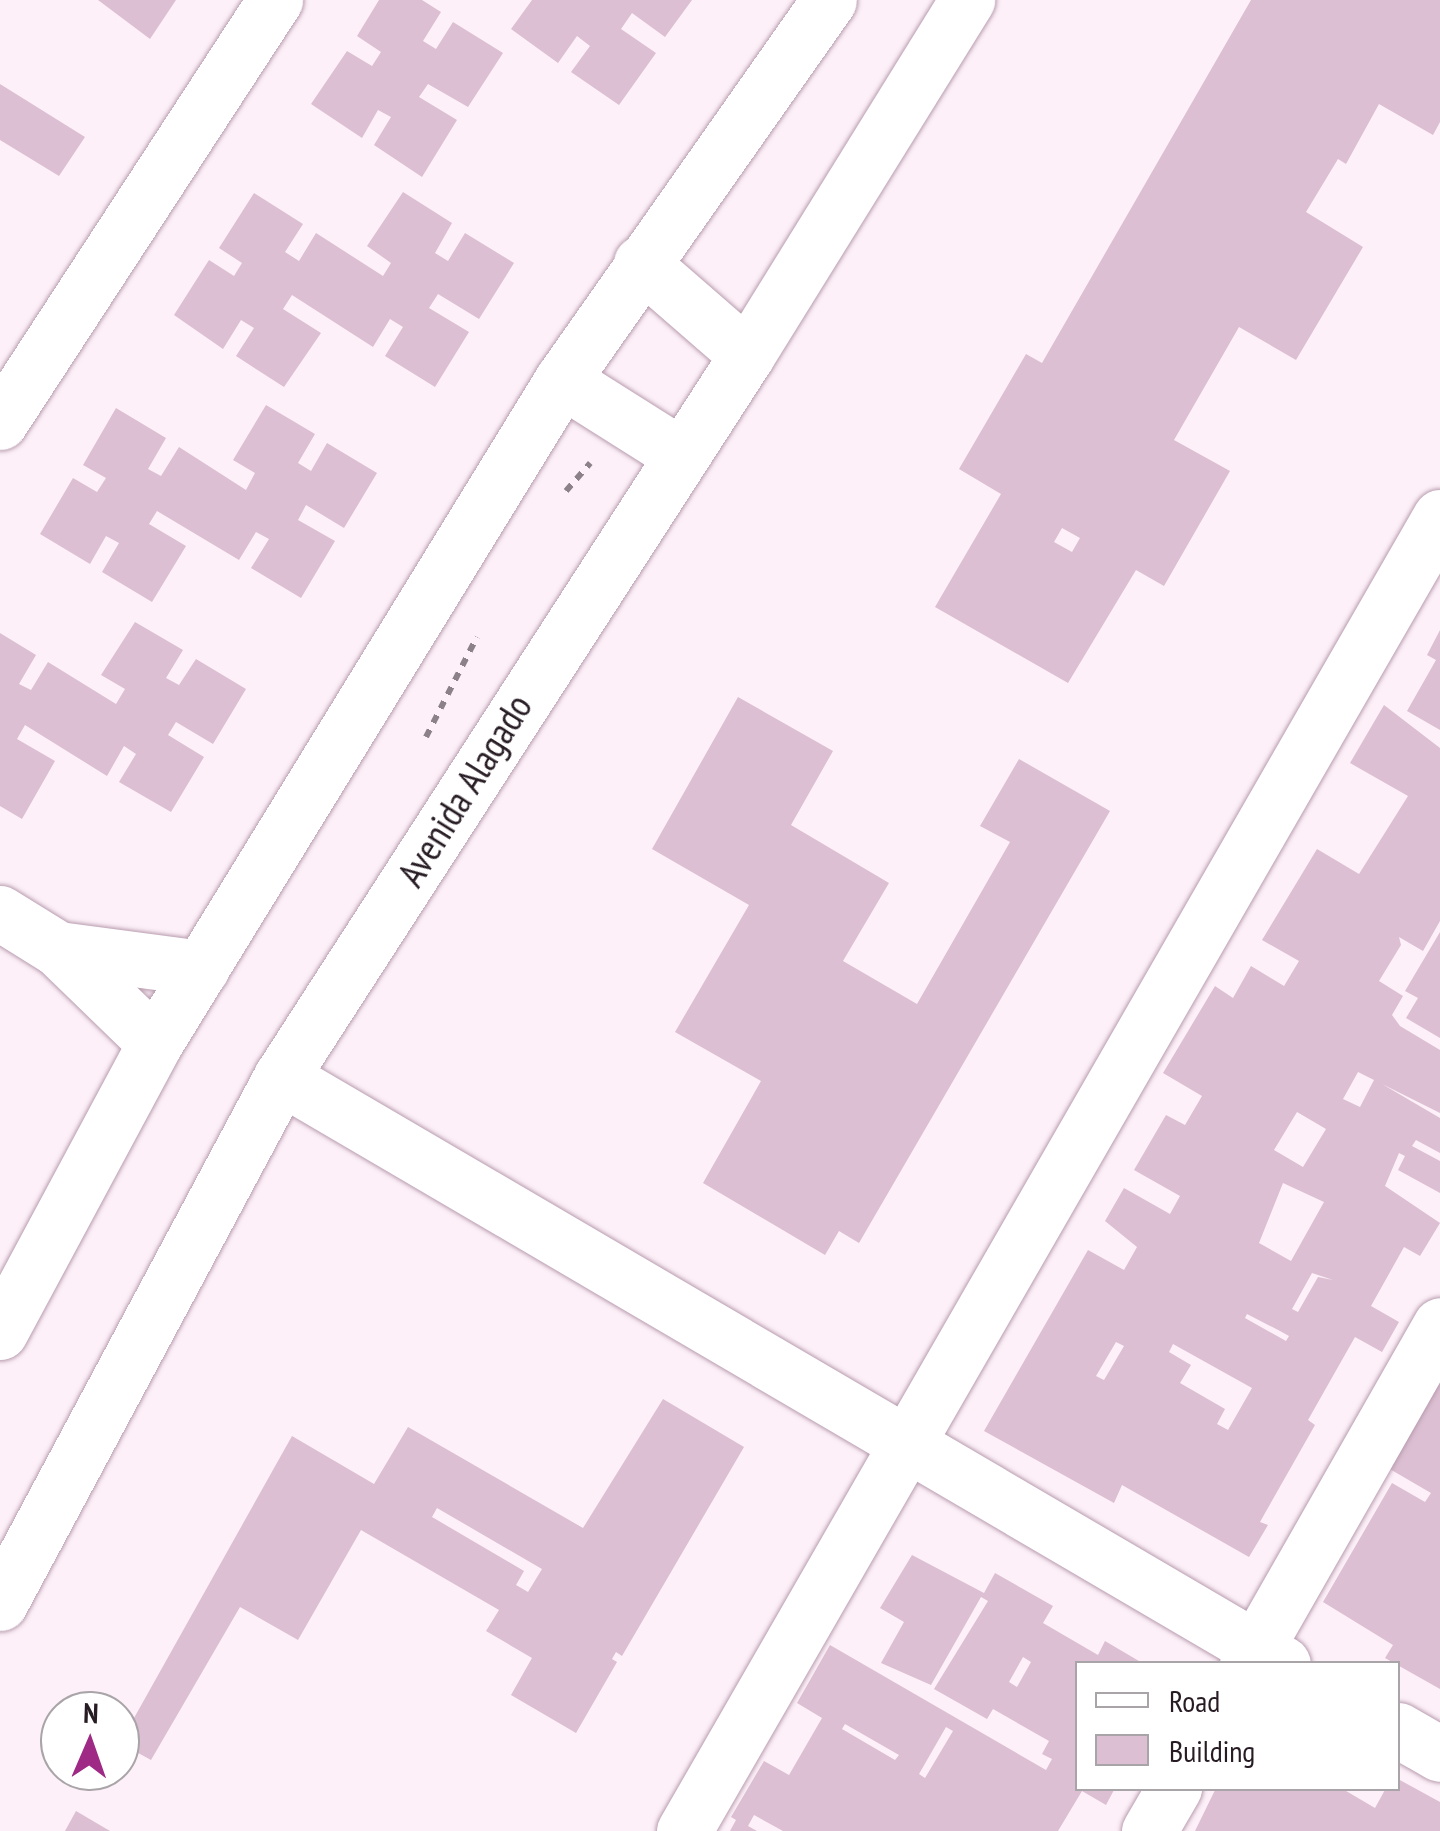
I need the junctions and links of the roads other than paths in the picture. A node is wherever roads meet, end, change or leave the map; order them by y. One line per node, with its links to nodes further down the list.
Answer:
1 (275, 0): 7 (street)
2 (829, 0): 4 (street)
3 (967, 0): 5 (street, Avenida Alagado)
4 (641, 263): 5 (street); 6 (street)
5 (747, 355): 8 (street, Avenida Alagado)
6 (562, 380): 8 (street); 12 (street)
7 (0, 422)
8 (678, 453): 14 (street, Avenida Alagado)
9 (1440, 517): 17 (street)
10 (0, 913): 11 (street)
11 (58, 949): 12 (street); 13 (street)
12 (202, 968): 13 (street)
13 (155, 1044): 16 (street)
14 (281, 1077): 17 (street); 18 (street, Avenida Alagado)
15 (1440, 1326): 19 (street)
16 (0, 1332)
17 (908, 1440): 19 (street); 23 (street)
18 (0, 1603)
19 (1262, 1658)
20 (1400, 1731): 21 (street)
21 (1440, 1754)
22 (1172, 1791): 24 (street)
23 (684, 1831)
24 (1150, 1831)

